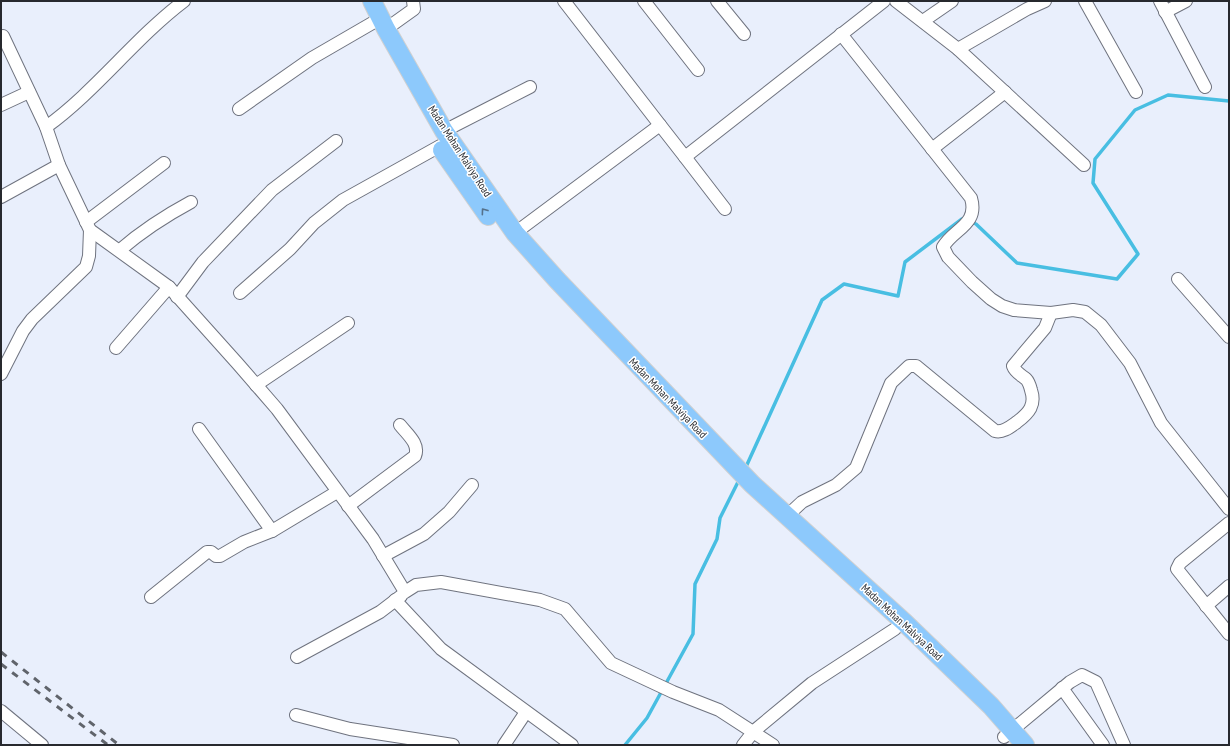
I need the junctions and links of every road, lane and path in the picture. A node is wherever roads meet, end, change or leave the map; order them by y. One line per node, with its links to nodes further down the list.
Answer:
1 (184, 1): 30 (street)
2 (359, 1): 16 (highway, Madan Mohan Malviya Road)
3 (372, 1): 16 (highway, Madan Mohan Malviya Road)
4 (413, 1): 16 (street)
5 (564, 1): 29 (street)
6 (644, 1): 21 (street)
7 (718, 1): 17 (street)
8 (884, 1): 18 (street)
9 (896, 1): 15 (street)
10 (952, 1): 15 (street)
11 (1045, 1): 20 (street)
12 (1085, 1): 26 (street)
13 (1186, 1): 14 (street)
14 (1162, 6): 23 (street)
15 (922, 21): 20 (street)
16 (379, 24): 28 (street); 31 (highway, Madan Mohan Malviya Road)
17 (744, 34)
18 (841, 34): 33 (street); 34 (street)
19 (3, 36): 24 (street)
20 (958, 49): 25 (street)
21 (698, 70)
22 (530, 87): 31 (street)
23 (1205, 87)
24 (29, 92): 27 (street); 30 (street)
25 (1005, 92): 33 (street); 36 (street)
26 (1136, 92)
27 (1, 105)
28 (239, 110)
29 (660, 125): 34 (street); 42 (street)
30 (46, 127): 37 (street)
31 (442, 138): 42 (highway, Madan Mohan Malviya Road); 46 (street); 56 (highway, Madan Mohan Malviya Road, one-way to 31)
32 (336, 141): 47 (street)
33 (932, 149): 48 (street)
34 (685, 157): 40 (street)
35 (164, 163): 41 (street)
36 (1084, 165)
37 (59, 166): 38 (street); 41 (street)
38 (2, 193)
39 (191, 202): 43 (street)
40 (726, 209)
41 (88, 226): 43 (street); 52 (street)
42 (515, 233): 56 (highway, Madan Mohan Malviya Road)
43 (120, 250): 45 (street)
44 (1178, 280): 50 (street)
45 (169, 287): 47 (street); 51 (street)
46 (240, 293)
47 (177, 297): 53 (street)
48 (1051, 313): 61 (street); 62 (street)
49 (348, 323): 53 (street)
50 (1229, 337)
51 (116, 348)
52 (1, 374)
53 (256, 385): 59 (street)
54 (400, 425): 60 (street)
55 (199, 429): 64 (street)
56 (722, 460): 58 (highway, Madan Mohan Malviya Road)
57 (472, 485): 65 (street)
58 (750, 487): 62 (highway, Madan Mohan Malviya Road); 71 (highway, Madan Mohan Malviya Road)
59 (337, 492): 60 (street); 64 (street)
60 (348, 506): 65 (street)
61 (1229, 509)
62 (787, 516): 79 (highway, Madan Mohan Malviya Road)
63 (1229, 523): 70 (street)
64 (272, 531): 68 (street)
65 (383, 556): 67 (street)
66 (1229, 586): 70 (street)
67 (404, 592): 69 (street); 78 (street)
68 (151, 597)
69 (395, 600): 73 (street); 76 (street)
70 (1206, 606): 72 (street)
71 (895, 629): 78 (street); 79 (highway, Madan Mohan Malviya Road)
72 (1229, 634)
73 (297, 657)
74 (1062, 688): 79 (street); 87 (street); 88 (street)
75 (1, 712): 80 (street)
76 (526, 712): 82 (street); 83 (street)
77 (296, 715): 81 (street)
78 (760, 738): 84 (street); 85 (street)
79 (1009, 738): 86 (highway, Madan Mohan Malviya Road)
80 (42, 745)
81 (453, 745)
82 (504, 745)
83 (572, 745)
84 (743, 745)
85 (774, 745)
86 (1025, 745)
87 (1103, 745)
88 (1124, 745)

